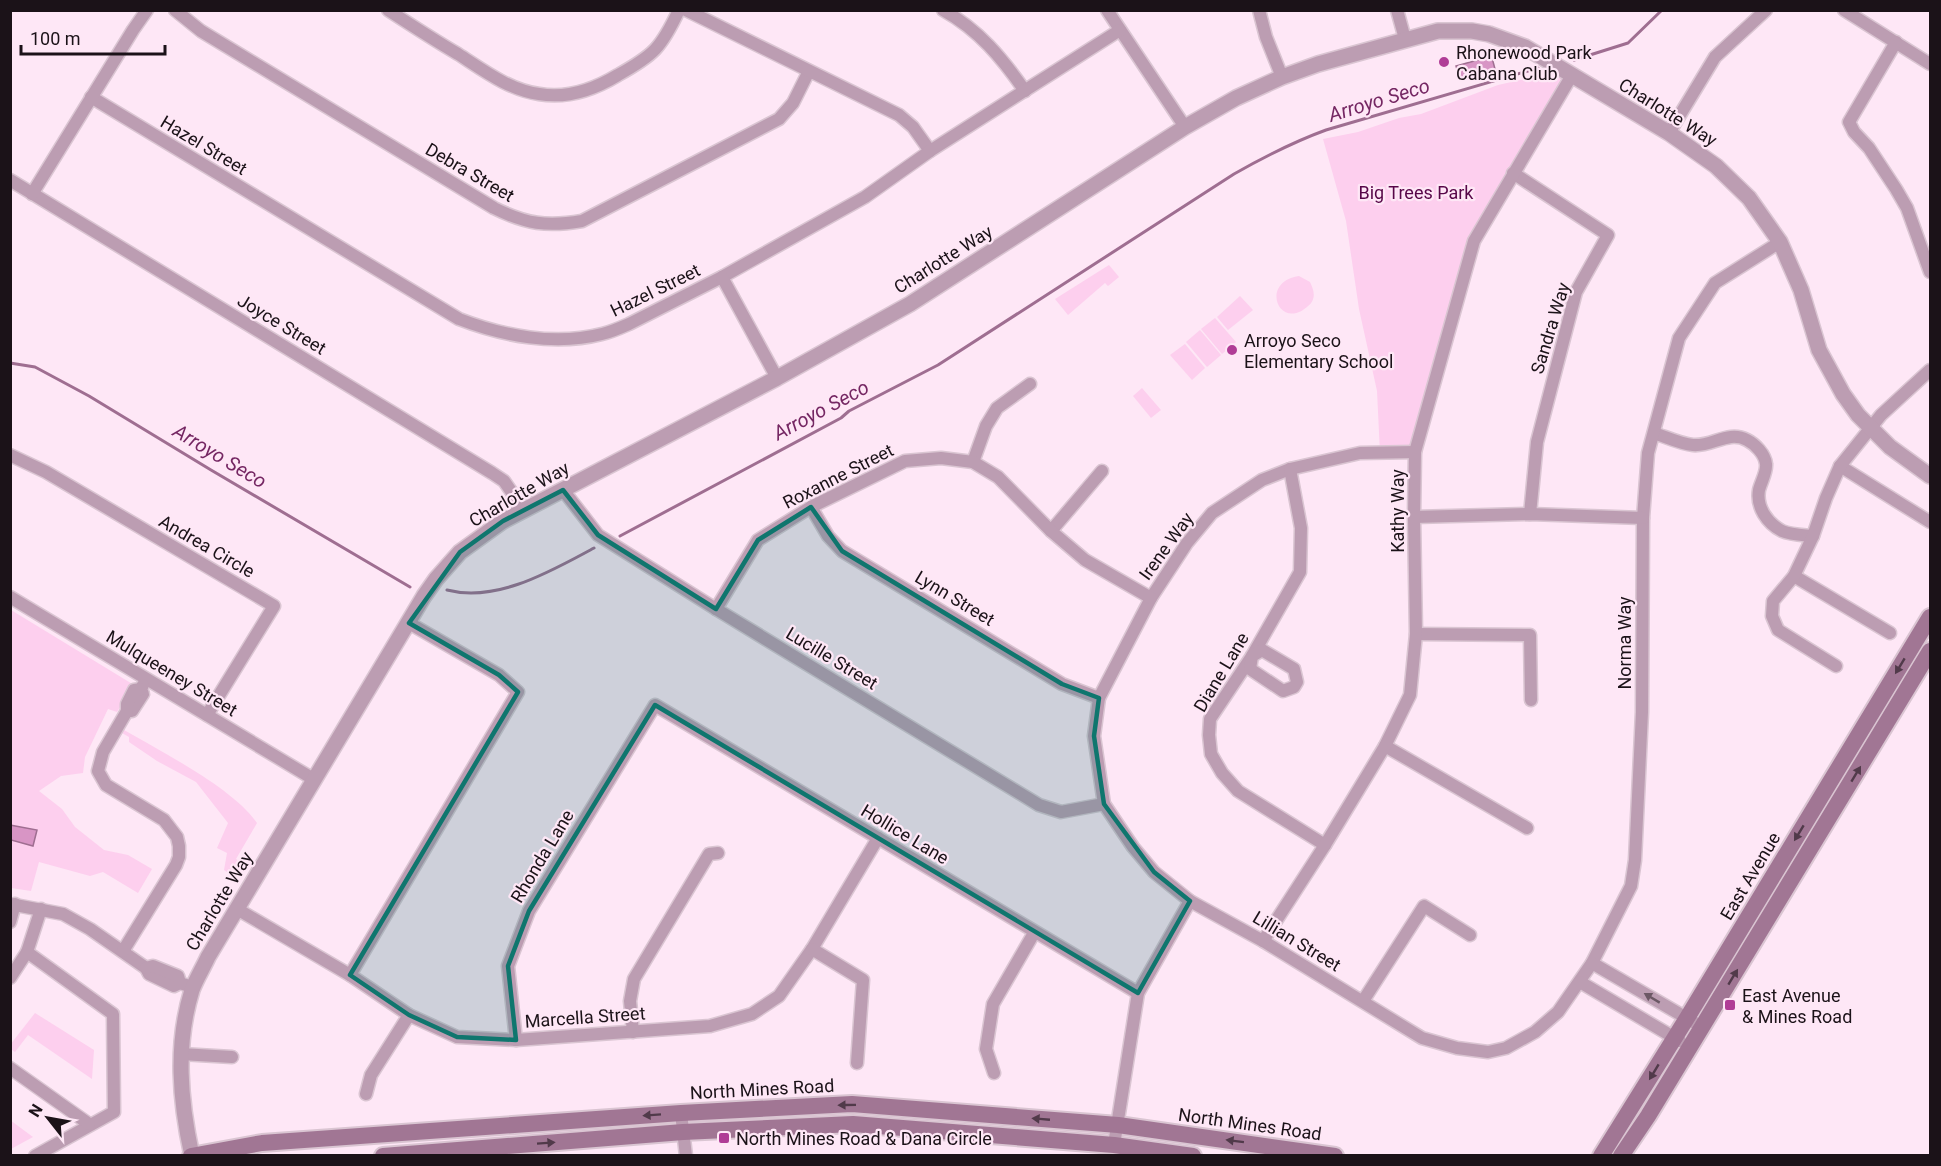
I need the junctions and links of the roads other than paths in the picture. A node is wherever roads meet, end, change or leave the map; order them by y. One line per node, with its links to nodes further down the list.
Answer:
1 (147, 10): 20 (street)
2 (175, 10): 16 (street, Debra Street)
3 (388, 10): 4 (street)
4 (679, 10)
5 (686, 10): 16 (street)
6 (943, 10): 19 (street)
7 (1107, 10): 12 (street)
8 (1259, 10): 18 (street)
9 (1397, 10): 13 (street)
10 (1766, 10): 22 (street)
11 (1844, 10): 14 (street)
12 (1120, 30): 19 (street, Hazel Street); 21 (street)
13 (1405, 39): 17 (street, Charlotte Way); 18 (street, Charlotte Way)
14 (1896, 42): 15 (street); 28 (street)
15 (1930, 64)
16 (809, 71): 23 (street)
17 (1568, 73): 22 (street, Charlotte Way); 24 (street, Kathy Way)
18 (1282, 77): 21 (street, Charlotte Way)
19 (1025, 91): 23 (street, Hazel Street)
20 (91, 98): 26 (street); 29 (street, Hazel Street)
21 (1185, 127): 31 (street, Charlotte Way)
22 (1669, 133): 27 (street, Charlotte Way)
23 (930, 151): 29 (street, Hazel Street)
24 (1513, 172): 35 (street, Kathy Way); 45 (street, Sandra Way)
25 (10, 180): 26 (street, Joyce Street)
26 (32, 194): 44 (street, Joyce Street)
27 (1780, 242): 33 (street, Charlotte Way); 34 (street, Norma Way)
28 (1930, 272)
29 (722, 277): 31 (street)
30 (1930, 370): 33 (street)
31 (777, 378): 42 (street, Charlotte Way)
32 (1030, 384): 37 (street)
33 (1871, 429): 38 (street); 41 (street, Charlotte Way)
34 (1654, 434): 47 (street, Norma Way); 50 (street)
35 (1415, 452): 39 (street, Irene Way); 46 (street, Kathy Way)
36 (10, 455): 65 (street, Andrea Circle)
37 (973, 462): 43 (street, Roxanne Street); 49 (street, Roxanne Street)
38 (1840, 466): 48 (street); 50 (street)
39 (1290, 470): 53 (street, Irene Way); 71 (street, Diane Lane)
40 (1102, 471): 49 (street)
41 (1930, 476)
42 (562, 490): 44 (street, Charlotte Way); 54 (street, Lucille Street)
43 (811, 507): 54 (street, Roxanne Street); 62 (street, Lynn Street)
44 (524, 510): 56 (street, Charlotte Way)
45 (1530, 514): 46 (street); 47 (street)
46 (1414, 517): 58 (street, Kathy Way)
47 (1643, 518): 84 (street, Norma Way)
48 (1930, 522)
49 (1051, 531): 53 (street, Roxanne Street)
50 (1814, 536): 51 (street)
51 (1794, 576): 57 (street); 60 (street)
52 (10, 597): 61 (street, Mulqueeney Street)
53 (1151, 598): 62 (street, Irene Way)
54 (717, 609): 68 (street, Lucille Street)
55 (1930, 616): 92 (main road, East Avenue, one-way to 92)
56 (409, 623): 67 (street, Charlotte Way); 85 (street)
57 (1890, 633)
58 (1416, 634): 63 (street); 66 (street, Kathy Way)
59 (1930, 651): 93 (main road, East Avenue, one-way to 59)
60 (1836, 666)
61 (144, 684): 65 (street, Mulqueeney Street); 82 (street)
62 (1099, 698): 68 (street, Irene Way)
63 (1531, 700)
64 (655, 705): 70 (street, Hollice Lane); 96 (street, Rhonda Lane)
65 (207, 715): 67 (street, Mulqueeney Street)
66 (1385, 746): 69 (street); 71 (street, Kathy Way)
67 (315, 780): 76 (street, Charlotte Way)
68 (1104, 804): 73 (street, Lillian Street)
69 (1527, 828)
70 (878, 838): 78 (street, Hollice Lane); 81 (street, Marcella Street)
71 (1325, 845): 80 (street, Kathy Way)
72 (718, 853): 94 (street)
73 (1190, 901): 80 (street, Lillian Street); 89 (street)
74 (13, 904): 75 (street); 77 (street)
75 (41, 909): 82 (street); 83 (street)
76 (237, 909): 85 (street, Marcella Street); 88 (street, Charlotte Way)
77 (10, 922)
78 (1034, 933): 89 (street, Hollice Lane); 103 (street)
79 (1470, 935): 90 (street)
80 (1263, 942): 90 (street, Lillian Street)
81 (812, 949): 94 (street, Marcella Street); 101 (street)
82 (123, 951): 88 (street)
83 (27, 952): 86 (street); 106 (street)
84 (1592, 963): 87 (street, Norma Way); 92 (street, one-way to 84)
85 (350, 975): 91 (street, Marcella Street)
86 (10, 978)
87 (1580, 982): 95 (street); 98 (street, Norma Way)
88 (187, 986): 99 (street, Charlotte Way)
89 (1138, 993): 107 (street)
90 (1363, 1001): 98 (street, Lillian Street)
91 (409, 1015): 96 (street, Marcella Street); 104 (street)
92 (1687, 1018): 93 (street); 95 (main road, East Avenue)
93 (1702, 1027): 97 (main road, East Avenue)
94 (633, 1032): 96 (street, Marcella Street)
95 (1675, 1038): 97 (street); 116 (main road, East Avenue, one-way to 116)
96 (516, 1040)
97 (1690, 1047): 117 (main road, East Avenue)
98 (1506, 1048)
99 (181, 1054): 100 (street); 111 (street, Charlotte Way)
100 (232, 1057)
101 (857, 1063)
102 (10, 1068): 106 (street)
103 (994, 1073)
104 (366, 1094)
105 (681, 1113): 107 (main road, North Mines Road, one-way to 105); 108 (street); 111 (main road, North Mines Road, one-way to 111)
106 (90, 1124): 110 (street)
107 (1118, 1125): 109 (street); 115 (main road, North Mines Road, one-way to 107)
108 (683, 1132): 109 (main road); 112 (main road, one-way to 108); 113 (street)
109 (1114, 1144): 114 (main road)
110 (35, 1155)
111 (192, 1155)
112 (383, 1155)
113 (686, 1155)
114 (1193, 1155)
115 (1335, 1155)
116 (1601, 1155)
117 (1621, 1155)

